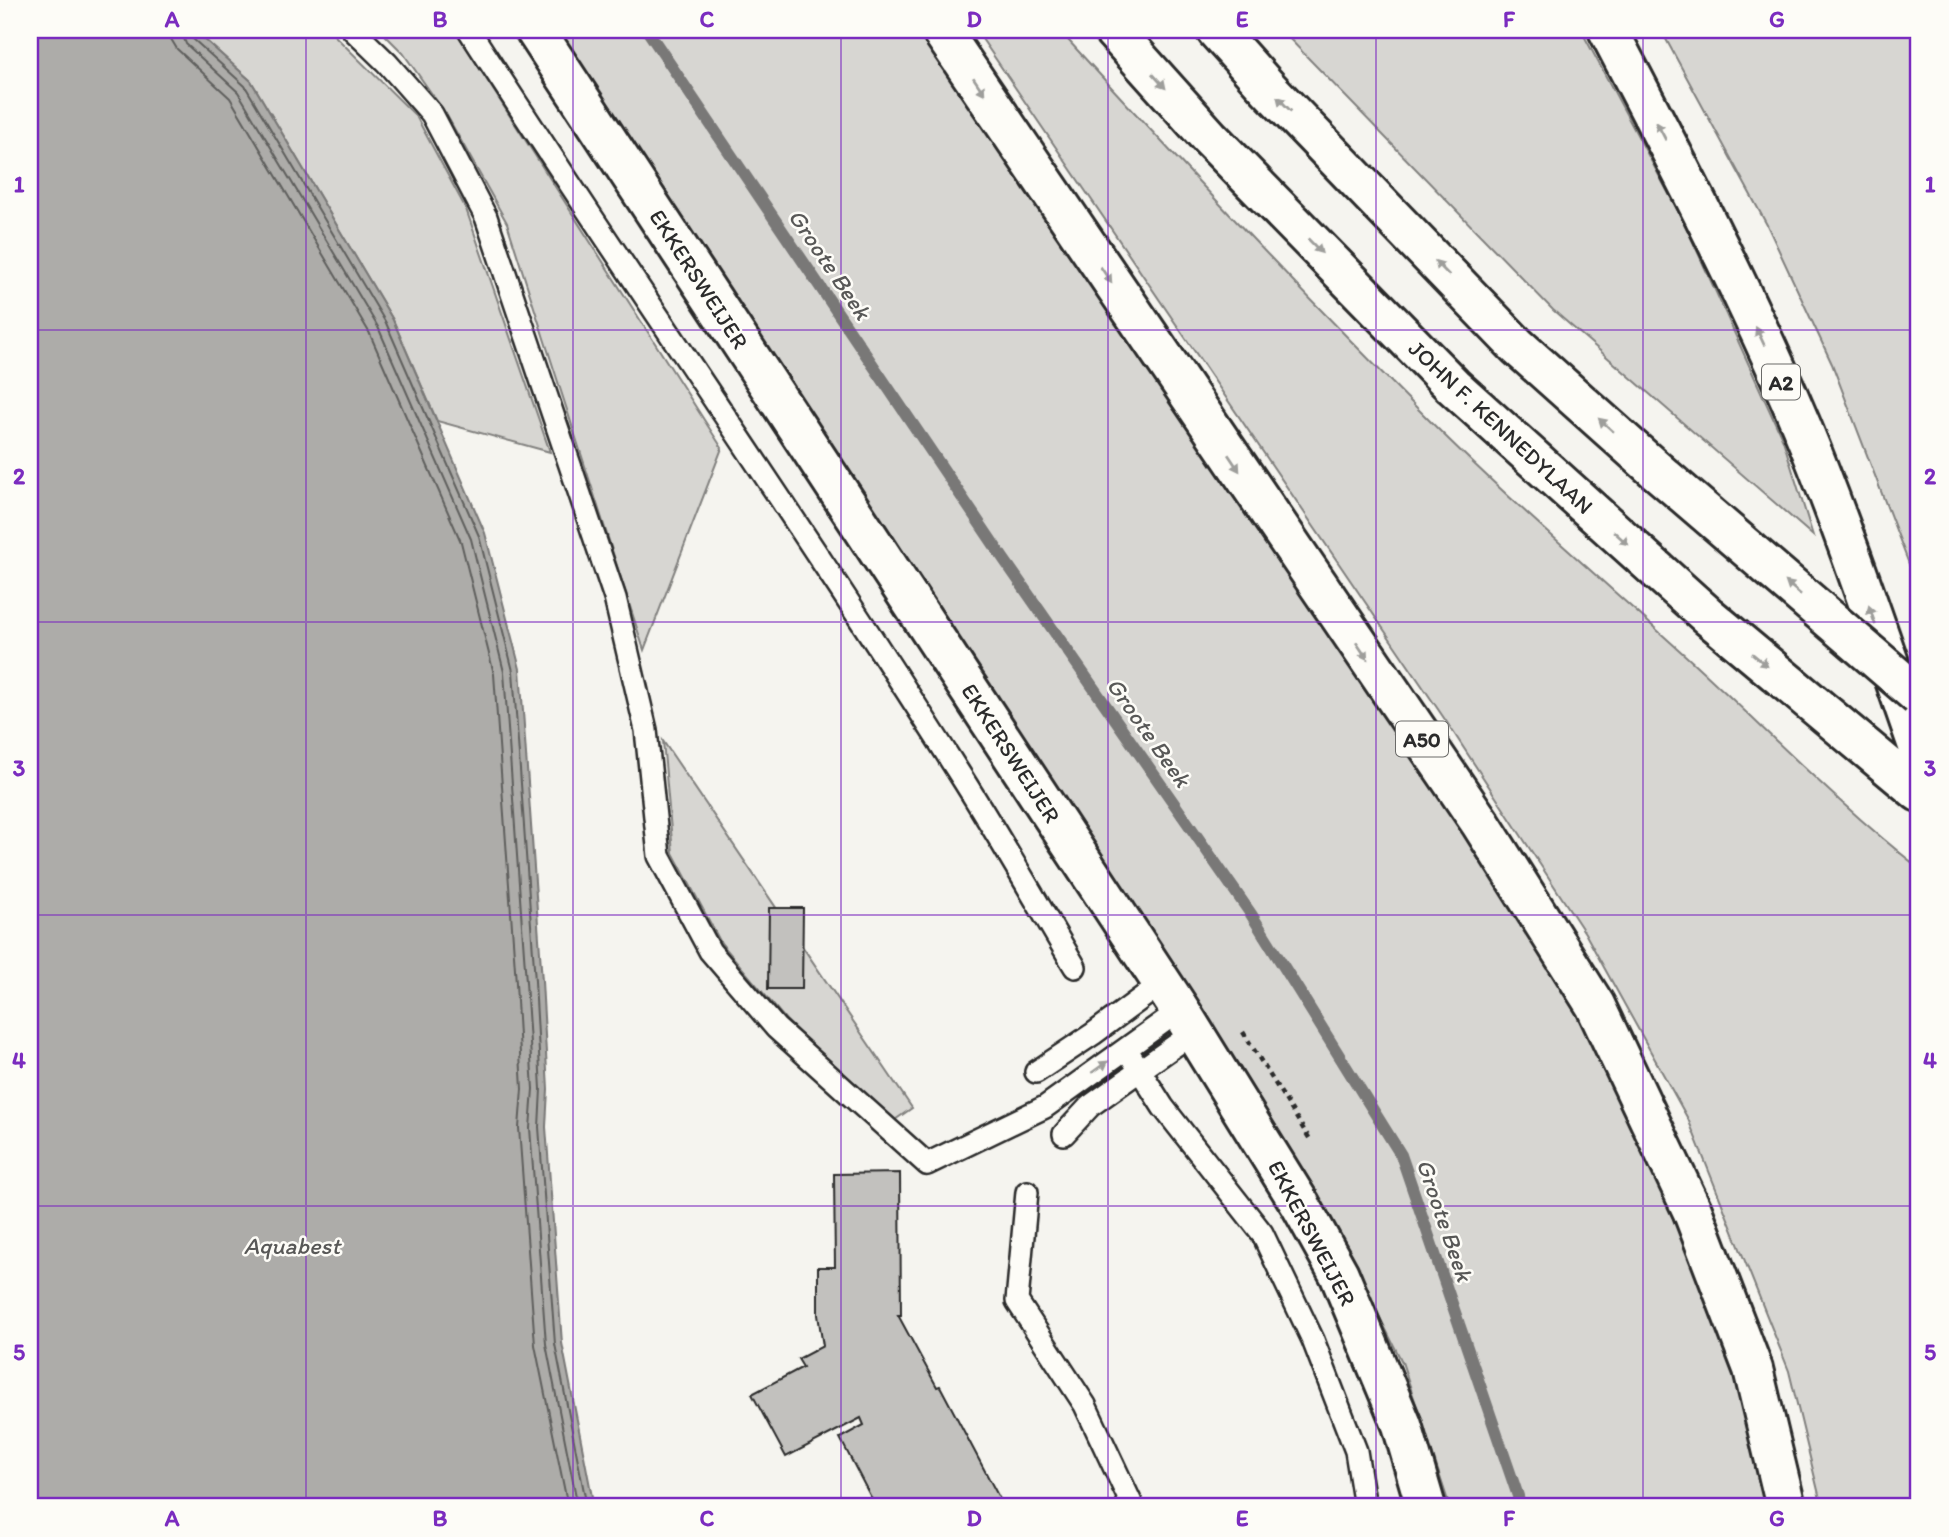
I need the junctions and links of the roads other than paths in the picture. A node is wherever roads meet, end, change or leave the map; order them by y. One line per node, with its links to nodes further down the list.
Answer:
1 (353, 30): 13 (lane, one-way to 13)
2 (469, 30): 11 (lane)
3 (535, 30): 12 (main road, EKKERSWEIJER)
4 (941, 30): 21 (main road, A50, one-way to 21)
5 (1113, 30): 10 (main road, JOHN F. KENNEDYLAAN, one-way to 10)
6 (1216, 30): 8 (main road, one-way to 6, bridge)
7 (1608, 30): 9 (main road, A2, one-way to 7)
8 (1919, 696)
9 (1919, 749)
10 (1919, 792)
11 (1075, 967)
12 (1179, 1008): 13 (lane); 14 (lane); 15 (lane); 20 (main road, EKKERSWEIJER)
13 (1126, 1050): 14 (lane)
14 (1140, 1070): 16 (lane); 19 (lane)
15 (1036, 1072)
16 (1064, 1134)
17 (1027, 1192): 18 (lane)
18 (1133, 1507)
19 (1365, 1507)
20 (1426, 1507)
21 (1786, 1507)

